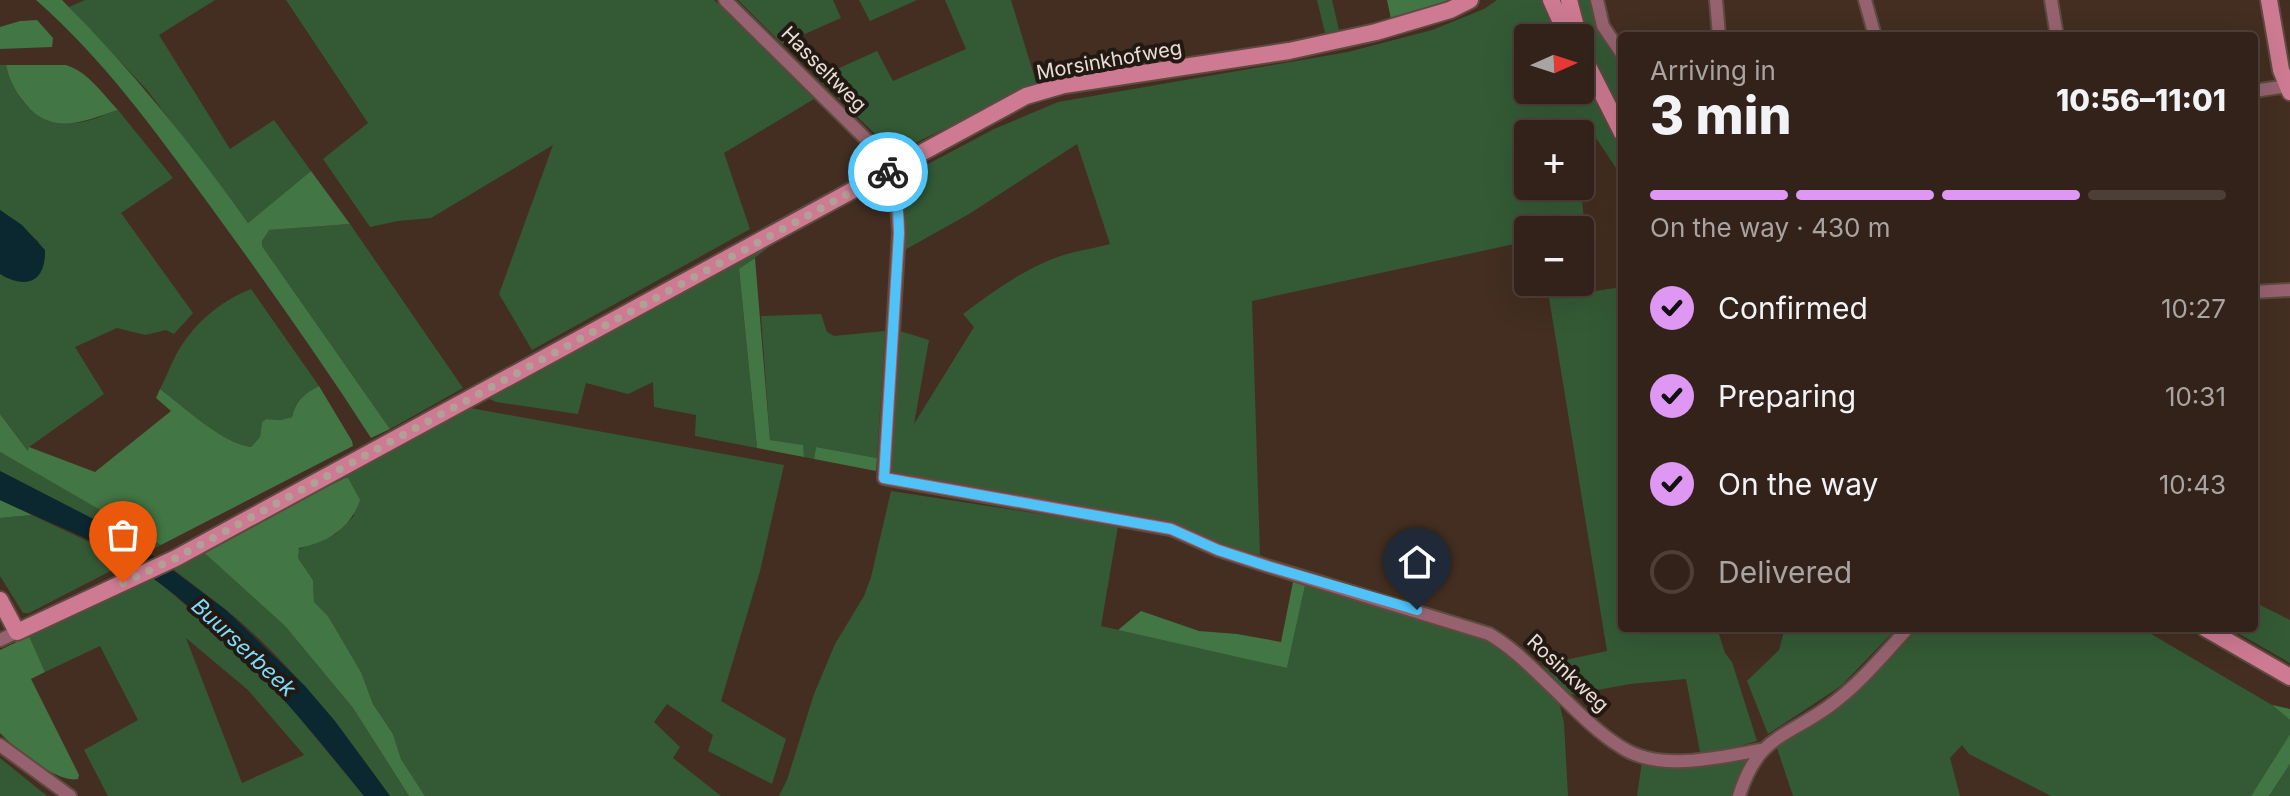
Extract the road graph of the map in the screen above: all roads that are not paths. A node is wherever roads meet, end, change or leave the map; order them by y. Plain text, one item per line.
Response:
1 (725, 0) edge
2 (1470, 0) edge
3 (1551, 0) edge
4 (1569, 0) edge
5 (1597, 0) edge
6 (1716, 0) edge
7 (1865, 0) edge
8 (2051, 0) edge
9 (2269, 0) edge
10 (1562, 24) edge
11 (1575, 24) edge
12 (1719, 32) edge
13 (1874, 32) edge
14 (2056, 32) edge
15 (1618, 48) edge
16 (1594, 74) edge
17 (2288, 89) edge
18 (2258, 91) edge
19 (1618, 125) edge
20 (889, 171) junction
21 (2290, 290) edge
22 (2258, 292) edge
23 (0, 600) edge
24 (17, 632) junction
25 (1904, 632) edge
26 (2212, 632) edge
27 (0, 640) edge
28 (2290, 677) edge
29 (0, 745) edge
30 (1761, 750) junction
31 (70, 796) edge
32 (1739, 796) edge

1 - 20 street, Hasseltweg
2 - 20 street, Morsinkhofweg
3 - 10 street
4 - 11 street
5 - 15 street
6 - 12 street
7 - 13 street
8 - 14 street
9 - 17 street
16 - 19 street
17 - 18 street
20 - 24 street, Morsinkhofweg
20 - 30 street, Rosinkweg
21 - 22 street
23 - 24 street
24 - 27 street
25 - 30 street
26 - 28 street
29 - 31 street
30 - 32 street

